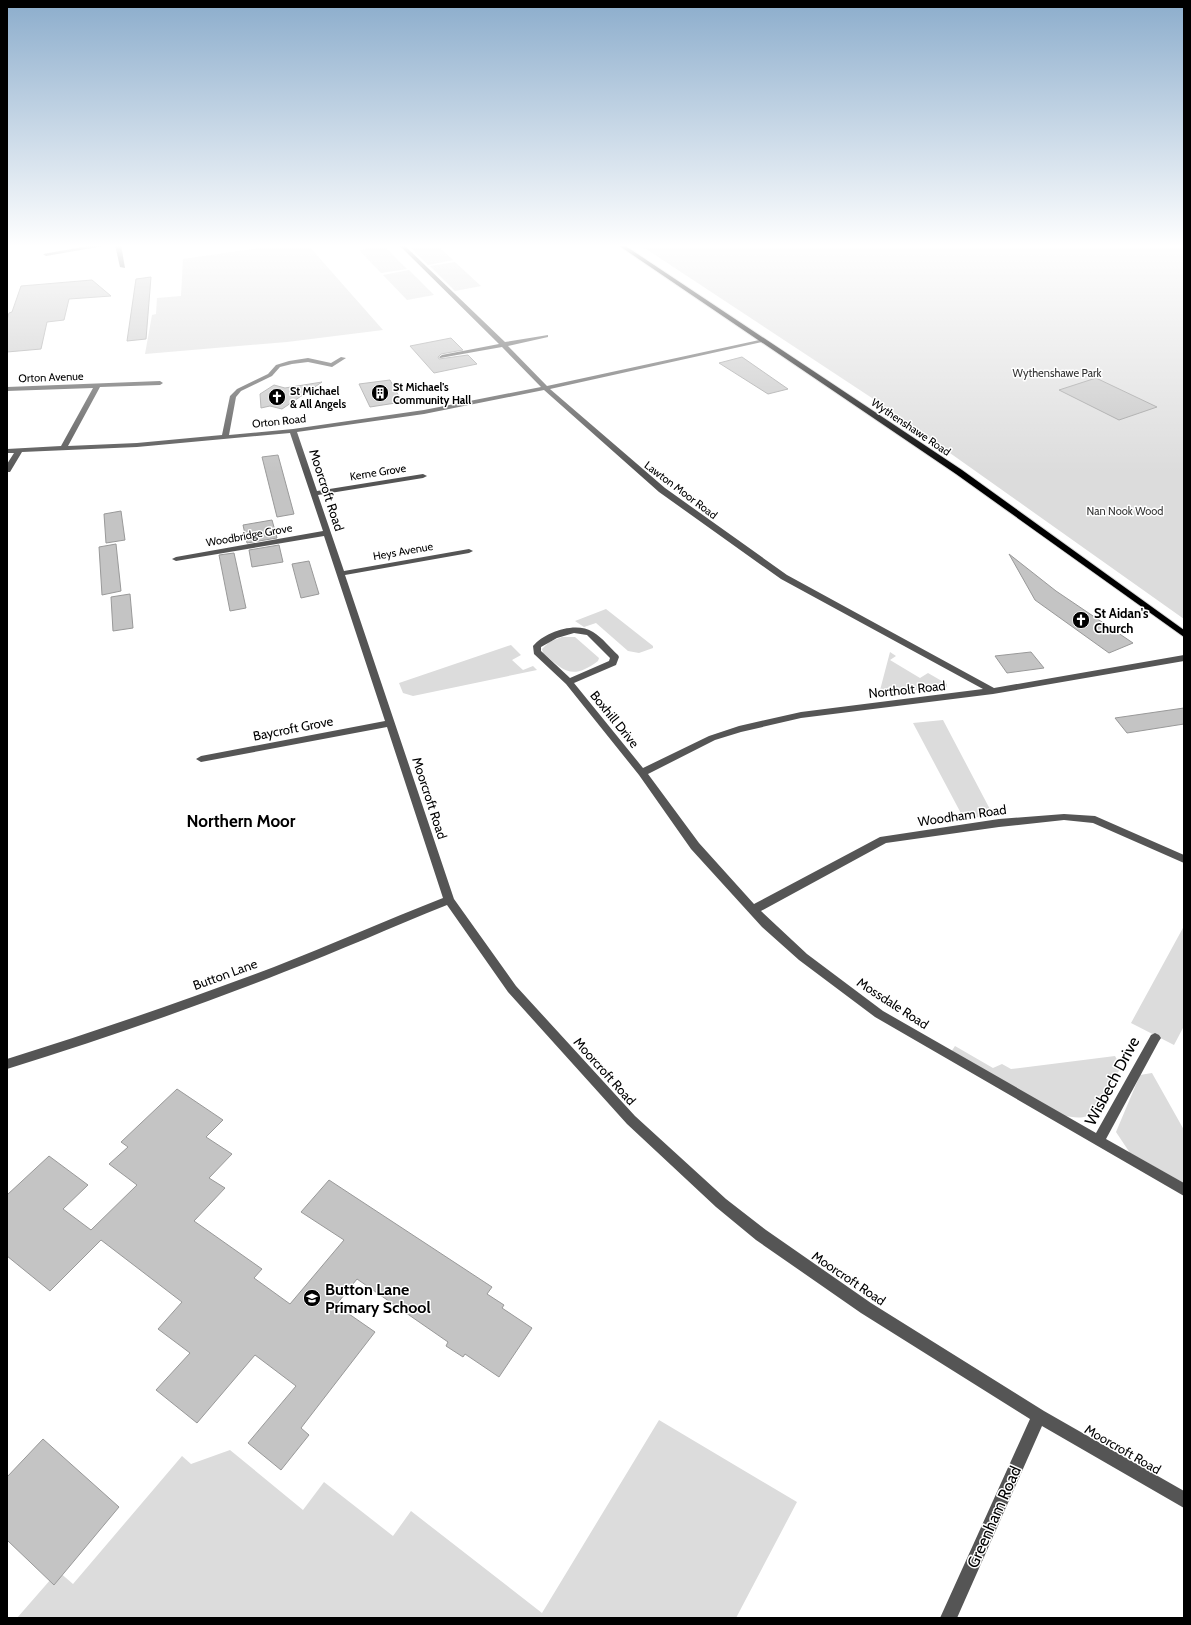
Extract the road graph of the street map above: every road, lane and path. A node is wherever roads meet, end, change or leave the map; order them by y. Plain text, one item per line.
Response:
1 (479, 321) edge
2 (733, 321) edge
3 (546, 336) dead end
4 (762, 340) junction
5 (503, 344) junction
6 (442, 357) dead end
7 (343, 358) dead end
8 (160, 383) dead end
9 (96, 386) junction
10 (545, 388) junction
11 (7, 389) edge
12 (293, 431) junction
13 (225, 438) junction
14 (64, 448) junction
15 (7, 451) edge
16 (19, 451) junction
17 (7, 470) edge
18 (423, 476) dead end
19 (313, 494) junction
20 (326, 533) junction
21 (469, 551) dead end
22 (176, 558) dead end
23 (340, 574) junction
24 (1184, 634) edge
25 (1184, 658) edge
26 (569, 682) junction
27 (993, 691) junction
28 (390, 723) junction
29 (201, 759) dead end
30 (642, 773) junction
31 (1184, 859) edge
32 (449, 900) junction
33 (753, 910) junction
34 (1155, 1038) dead end
35 (7, 1064) edge
36 (1099, 1140) junction
37 (1184, 1190) edge
38 (1039, 1416) junction
39 (1184, 1500) edge
40 (948, 1618) edge

1 - 5 street, Lawton Moor Road
2 - 4 main road, Wythenshawe Road
3 - 5 street
4 - 10 street, Orton Road
4 - 24 main road, Wythenshawe Road
5 - 6 street
5 - 10 street, Lawton Moor Road
7 - 13 street
8 - 9 street, Orton Avenue
9 - 11 street, Orton Avenue
9 - 14 street, Orton Avenue
10 - 12 street, Orton Road
10 - 27 street, Lawton Moor Road
12 - 13 street, Orton Road
12 - 19 street, Moorcroft Road
13 - 14 street, Orton Road
14 - 16 street, Orton Road
15 - 16 street, Orton Road
16 - 17 street
18 - 19 street, Kerne Grove
19 - 20 street, Moorcroft Road
20 - 22 street, Woodbridge Grove
20 - 23 street, Moorcroft Road
21 - 23 street, Heys Avenue
23 - 28 street, Moorcroft Road
25 - 27 street, Northolt Road
26 - 26 street, Boxhill Drive
26 - 30 street, Boxhill Drive
27 - 30 street, Northolt Road
28 - 29 street, Baycroft Grove
28 - 32 street, Moorcroft Road
30 - 33 street, Mossdale Road
31 - 33 street, Woodham Road
32 - 35 street, Button Lane
32 - 38 street, Moorcroft Road
33 - 36 street, Mossdale Road
34 - 36 street, Wisbech Drive
36 - 37 street, Mossdale Road
38 - 39 street, Moorcroft Road
38 - 40 street, Greenham Road

